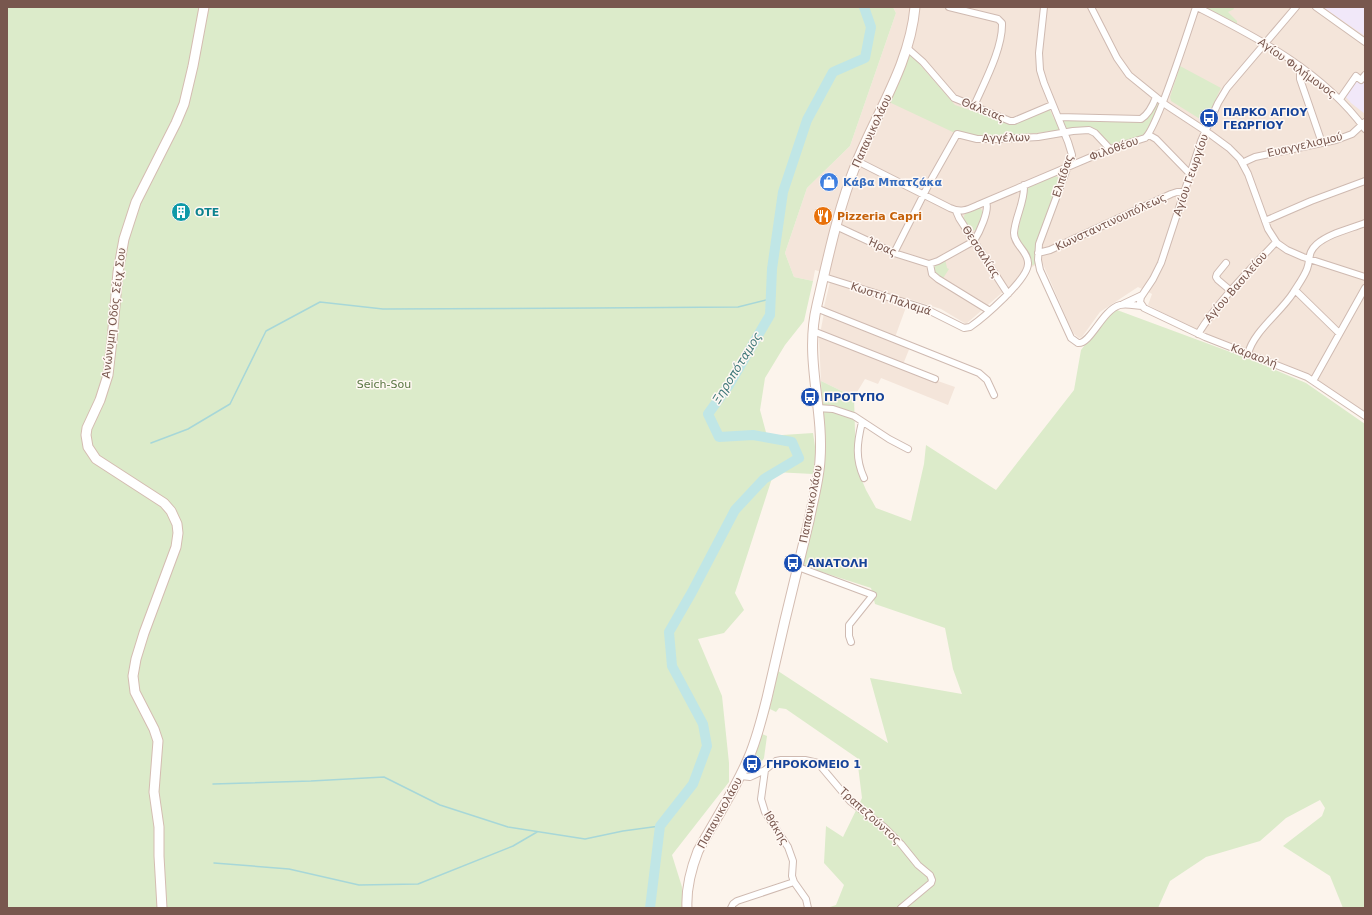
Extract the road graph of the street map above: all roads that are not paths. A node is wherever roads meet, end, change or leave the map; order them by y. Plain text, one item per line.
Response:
1 (204, 7) edge
2 (915, 7) edge
3 (949, 7) edge
4 (1044, 7) edge
5 (1091, 7) edge
6 (1197, 7) edge
7 (1296, 7) edge
8 (1316, 7) edge
9 (1365, 42) edge
10 (1266, 43) junction
11 (907, 48) junction
12 (1300, 67) junction
13 (1365, 75) edge
14 (1156, 97) junction
15 (1340, 99) junction
16 (1163, 102) junction
17 (1052, 105) junction
18 (974, 106) junction
19 (1058, 117) junction
20 (1364, 126) edge
21 (1206, 130) junction
22 (1064, 133) junction
23 (1149, 135) junction
24 (1322, 144) junction
25 (1110, 149) junction
26 (857, 161) junction
27 (1242, 163) junction
28 (1067, 167) junction
29 (1190, 174) junction
30 (1365, 181) edge
31 (1024, 186) junction
32 (1184, 192) junction
33 (923, 194) junction
34 (986, 202) junction
35 (956, 210) junction
36 (1265, 221) junction
37 (1365, 224) edge
38 (836, 226) junction
39 (974, 241) junction
40 (1276, 242) junction
41 (894, 253) junction
42 (1038, 253) junction
43 (1308, 259) junction
44 (930, 264) junction
45 (1226, 264) dead end
46 (1364, 275) edge
47 (824, 277) junction
48 (1365, 288) edge
49 (1295, 290) junction
50 (1231, 291) junction
51 (1008, 294) junction
52 (1142, 295) junction
53 (1123, 304) junction
54 (1141, 305) junction
55 (816, 308) junction
56 (990, 311) junction
57 (812, 331) junction
58 (1339, 333) junction
59 (1198, 334) junction
60 (1248, 354) junction
61 (935, 379) dead end
62 (1313, 380) junction
63 (994, 395) dead end
64 (817, 408) junction
65 (1365, 416) edge
66 (862, 422) junction
67 (908, 449) dead end
68 (864, 478) dead end
69 (798, 567) junction
70 (851, 642) dead end
71 (765, 770) junction
72 (741, 776) junction
73 (794, 882) junction
74 (162, 908) edge
75 (687, 908) edge
76 (731, 908) edge
77 (808, 908) edge
78 (901, 908) edge

1 - 74 street, Ανώνυμη Οδός Σέιχ Σου
2 - 11 street, Παπανικολάου
3 - 18 street
4 - 17 street, Ελπίδας
5 - 14 street
6 - 10 street, Αγίου Φιλήμονος
6 - 16 street, Φιλοθέου
7 - 10 street, Αγίου Γεωργίου
8 - 9 street
10 - 12 street, Αγίου Φιλήμονος
10 - 21 street, Αγίου Γεωργίου
11 - 18 street, Θάλειας
11 - 26 street, Παπανικολάου
12 - 15 street, Αγίου Φιλήμονος
12 - 24 street
13 - 15 street
14 - 16 street
14 - 19 street
15 - 20 street, Αγίου Φιλήμονος
16 - 21 street
16 - 23 street, Φιλοθέου
17 - 18 street, Θάλειας
17 - 19 street, Ελπίδας
19 - 22 street, Ελπίδας
20 - 24 street, Ευαγγελισμού
21 - 27 street
21 - 29 street, Αγίου Γεωργίου
22 - 25 street, Αγγέλων
22 - 28 street, Ελπίδας
22 - 33 street, Αγγέλων
23 - 25 street, Φιλοθέου
23 - 29 street
24 - 27 street, Ευαγγελισμού
25 - 28 street, Φιλοθέου
26 - 33 street
26 - 38 street, Παπανικολάου
27 - 36 street
28 - 31 street, Φιλοθέου
28 - 42 street, Ελπίδας
29 - 32 street, Αγίου Γεωργίου
30 - 36 street
31 - 34 street, Φιλοθέου
31 - 51 street, Κωστή Παλαμά
32 - 42 street, Κωνσταντινουπόλεως
32 - 52 street, Αγίου Γεωργίου
33 - 35 street
33 - 41 street, Αγγέλων
34 - 35 street, Φιλοθέου
34 - 39 street
35 - 39 street, Θεσσαλίας
36 - 40 street
37 - 43 street
38 - 41 street, Ήρας
38 - 47 street, Παπανικολάου
39 - 44 street
39 - 51 street, Θεσσαλίας
40 - 43 street
40 - 50 street, Αγίου Βασιλείου
41 - 44 street, Ήρας
42 - 53 street, Ελπίδας
43 - 46 street
43 - 49 street
44 - 56 street
45 - 50 street
47 - 55 street, Παπανικολάου
47 - 56 street, Κωστή Παλαμά
48 - 58 street
49 - 58 street
49 - 60 street
50 - 59 street, Αγίου Βασιλείου
51 - 56 street, Κωστή Παλαμά
52 - 53 street
52 - 54 street, Αγίου Γεωργίου
53 - 54 street
54 - 59 street, Καραολή
55 - 57 street, Παπανικολάου
55 - 63 street
57 - 61 street
57 - 64 street, Παπανικολάου
58 - 62 street
59 - 60 street, Καραολή
60 - 62 street, Καραολή
62 - 65 street, Καραολή
64 - 66 street
64 - 69 street, Παπανικολάου
66 - 67 street
66 - 68 street
69 - 70 street
69 - 72 street, Παπανικολάου
71 - 72 street
71 - 73 street, Ιθάκης
71 - 78 street, Τραπεζούντος
72 - 75 street, Παπανικολάου
73 - 76 street
73 - 77 street

